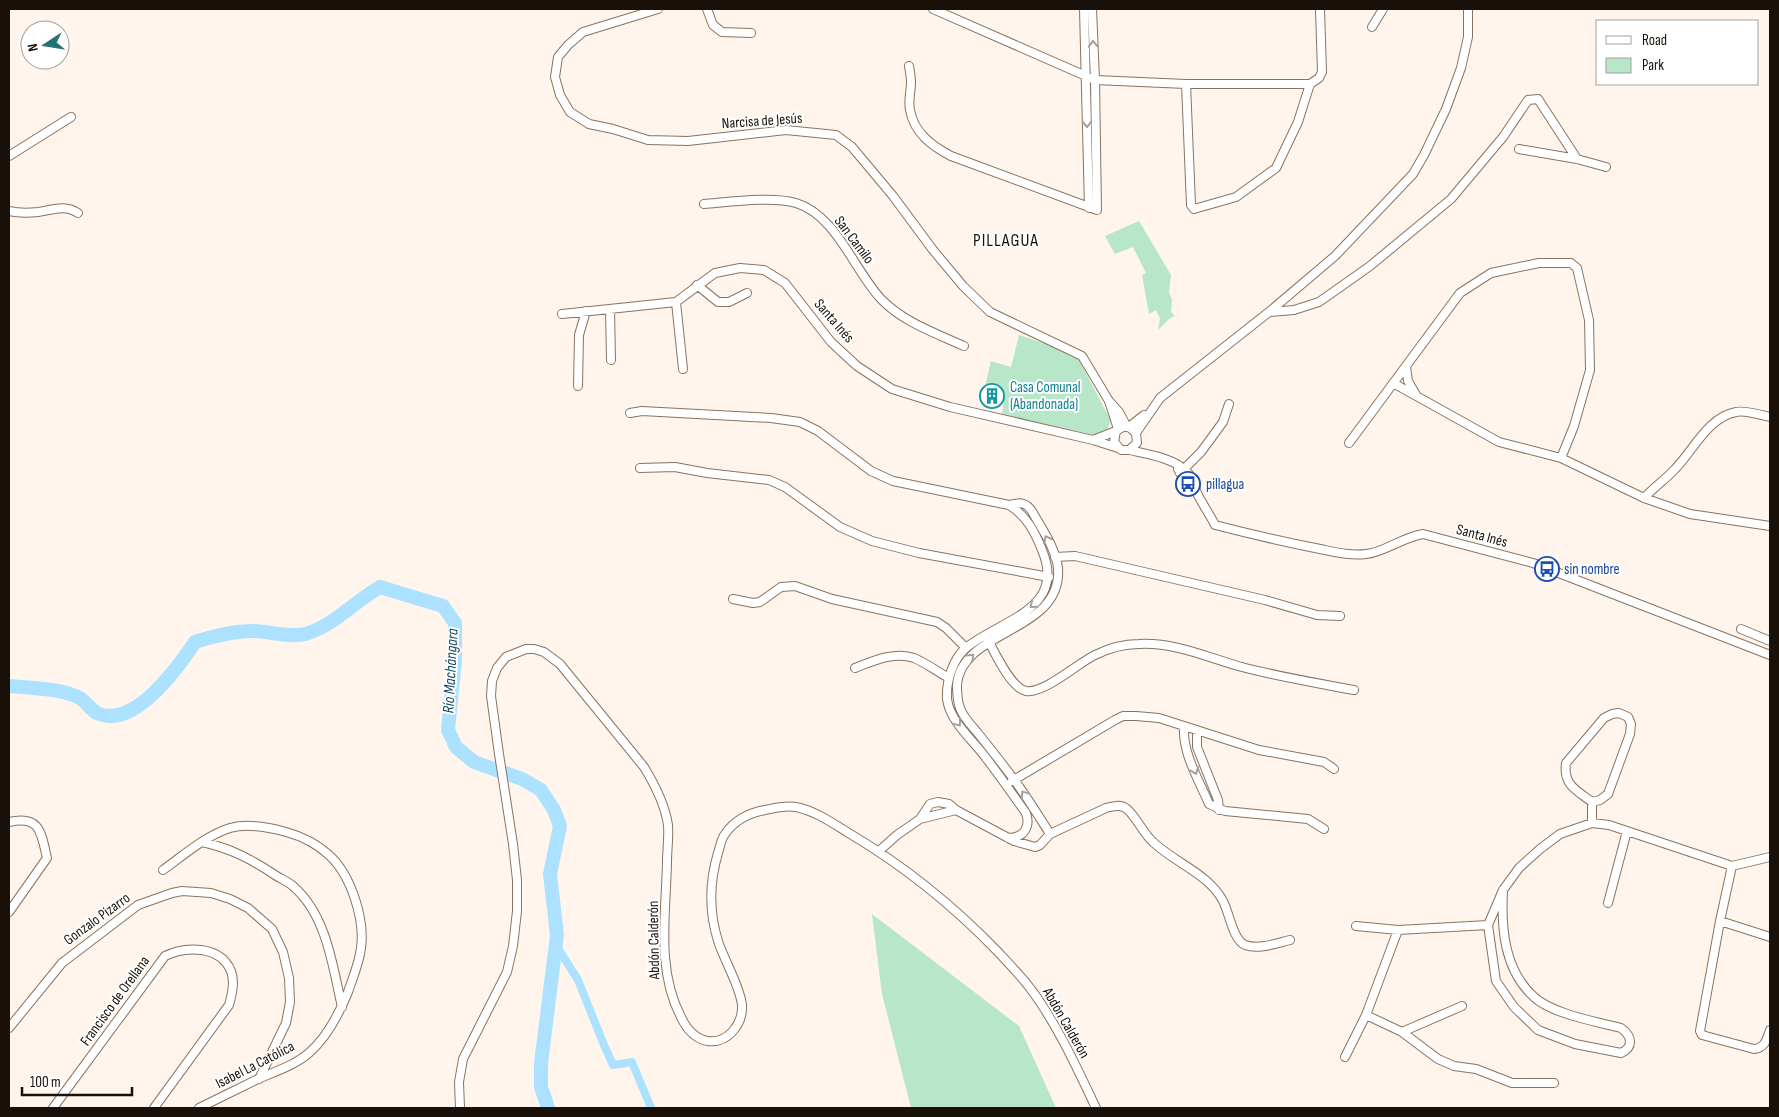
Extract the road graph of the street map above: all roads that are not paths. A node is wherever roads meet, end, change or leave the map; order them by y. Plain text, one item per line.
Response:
1 (658, 9) edge
2 (707, 9) edge
3 (933, 9) edge
4 (1084, 9) edge
5 (1092, 9) edge
6 (1320, 9) edge
7 (1383, 9) edge
8 (1468, 9) edge
9 (1372, 27) dead end
10 (751, 33) dead end
11 (910, 66) dead end
12 (1086, 76) junction
13 (1095, 80) junction
14 (1186, 84) junction
15 (1310, 84) junction
16 (71, 117) dead end
17 (1520, 149) dead end
18 (9, 156) edge
19 (1577, 159) junction
20 (1606, 167) dead end
21 (704, 204) dead end
22 (1093, 209) junction
23 (9, 211) edge
24 (78, 213) dead end
25 (697, 285) junction
26 (747, 293) dead end
27 (676, 302) junction
28 (610, 309) junction
29 (586, 311) junction
30 (1269, 312) junction
31 (562, 314) dead end
32 (964, 346) dead end
33 (611, 360) dead end
34 (1406, 367) junction
35 (683, 369) dead end
36 (1393, 384) junction
37 (578, 386) dead end
38 (1417, 397) junction
39 (1109, 401) junction
40 (1229, 404) dead end
41 (1150, 410) junction
42 (630, 413) dead end
43 (1770, 417) edge
44 (1128, 427) junction
45 (1117, 430) junction
46 (1137, 436) junction
47 (1093, 440) junction
48 (1349, 444) dead end
49 (1118, 448) junction
50 (1129, 450) junction
51 (1151, 454) junction
52 (1561, 458) junction
53 (640, 468) dead end
54 (1183, 471) junction
55 (1644, 498) junction
56 (1009, 505) junction
57 (1770, 526) edge
58 (1056, 557) junction
59 (1048, 577) junction
60 (733, 599) dead end
61 (1340, 616) dead end
62 (1741, 629) dead end
63 (988, 640) junction
64 (1770, 641) edge
65 (966, 648) junction
66 (1770, 655) edge
67 (855, 668) dead end
68 (949, 678) junction
69 (1354, 690) dead end
70 (1184, 726) junction
71 (1197, 731) junction
72 (1334, 769) dead end
73 (1014, 780) junction
74 (1006, 785) junction
75 (1592, 802) junction
76 (956, 810) junction
77 (1219, 810) junction
78 (920, 819) junction
79 (9, 822) edge
80 (1592, 824) junction
81 (1324, 829) dead end
82 (1627, 831) junction
83 (1050, 834) junction
84 (1008, 838) junction
85 (201, 842) junction
86 (879, 851) junction
87 (1770, 857) edge
88 (1732, 866) junction
89 (163, 870) dead end
90 (1504, 890) junction
91 (1608, 902) dead end
92 (9, 912) edge
93 (1720, 921) junction
94 (1356, 926) dead end
95 (1488, 926) junction
96 (1398, 930) junction
97 (1770, 937) edge
98 (1290, 940) dead end
99 (1462, 1006) dead end
100 (342, 1007) junction
101 (1366, 1015) junction
102 (9, 1028) edge
103 (1770, 1030) edge
104 (1402, 1032) junction
105 (1345, 1057) dead end
106 (259, 1079) junction
107 (1554, 1083) dead end
108 (53, 1108) edge
109 (154, 1108) edge
110 (199, 1108) edge
111 (460, 1108) edge
112 (1096, 1108) edge

1 - 39 street, Narcisa de Jesús
2 - 10 street
3 - 12 street
4 - 12 street
13 -> 5 street
6 - 15 street
7 - 9 street
8 - 30 street
11 - 22 street
12 - 13 street
12 -> 22 street
13 - 14 street
13 - 22 street
14 - 15 street
14 - 15 street
16 - 18 street
17 - 19 street
19 - 20 street
19 - 30 street
21 - 32 street, San Camilo
23 - 24 street
25 - 26 street
25 - 27 street, Santa Inés
25 - 47 street, Santa Inés
27 - 28 street
27 - 35 street
28 - 29 street
28 - 33 street
29 - 31 street
29 - 37 street
30 - 41 street
34 - 36 street
34 - 38 street
34 - 52 street
36 - 38 street
36 - 48 street
38 - 52 street
39 - 44 street
39 - 45 street, Narcisa de Jesús
40 - 54 street
41 - 44 street
41 - 46 street
42 - 56 street
43 - 55 street
44 - 45 street
44 - 46 street
45 - 47 street
45 - 49 street
46 - 50 street
46 - 51 street, Santa Inés
47 - 49 street, Santa Inés
49 - 50 street
50 - 51 street, Santa Inés
51 - 54 street, Santa Inés
52 - 55 street
53 - 59 street
54 - 66 street, Santa Inés
55 - 57 street
58 -> 56 street
56 - 59 street
58 - 61 street
58 - 63 street
59 -> 63 street
60 - 65 street
62 - 64 street
63 - 65 street
63 - 69 street
73 -> 63 street
65 - 68 street
67 - 68 street
68 -> 74 street
70 - 71 street
70 - 73 street
70 -> 77 street
71 - 72 street
71 - 77 street
73 - 74 street
83 -> 73 street
74 - 84 street
75 - 75 street
75 - 80 street
76 - 78 street
76 - 78 street
76 - 84 street
77 - 81 street
78 - 86 street
79 - 92 street
80 - 82 street
80 - 90 street
82 - 88 street
82 - 91 street
83 - 84 street
83 - 98 street
85 - 89 street, Isabel La Católica
85 - 100 street
85 - 100 street, Isabel La Católica
86 - 111 street, Abdón Calderón
86 - 112 street, Abdón Calderón
87 - 88 street
88 - 93 street
90 - 95 street
90 - 95 street
93 - 97 street
93 - 103 street
94 - 96 street
95 - 96 street
96 - 101 street
99 - 104 street
100 - 106 street, Isabel La Católica
101 - 104 street
101 - 105 street
102 - 106 street, Gonzalo Pizarro
104 - 107 street
106 - 110 street, Isabel La Católica
108 - 109 street, Francisco de Orellana

